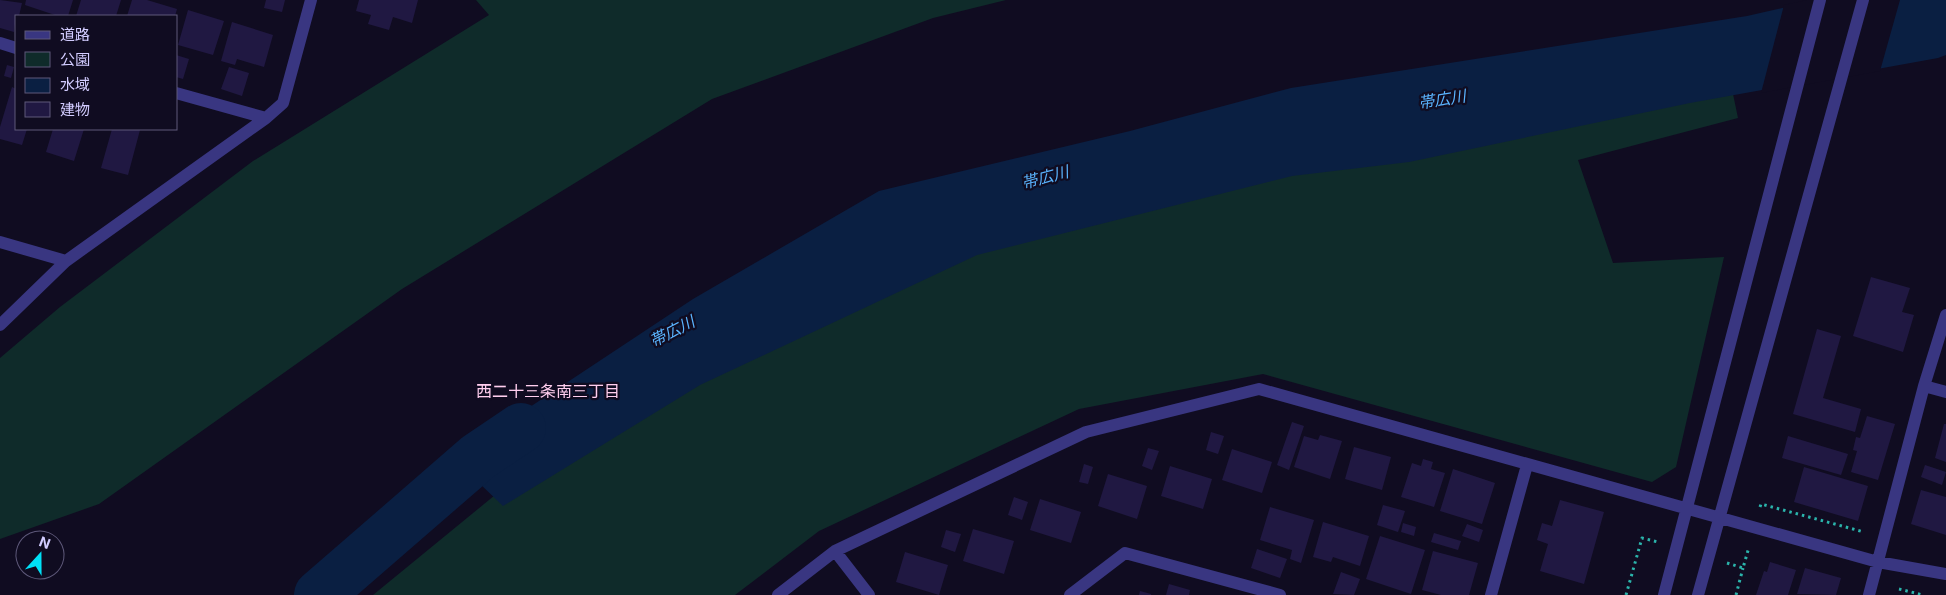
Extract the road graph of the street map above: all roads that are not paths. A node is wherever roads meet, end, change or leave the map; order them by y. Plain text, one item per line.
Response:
1 (311, 0) edge
2 (1820, 0) edge
3 (1863, 0) edge
4 (0, 43) edge
5 (15, 48) edge
6 (178, 94) edge
7 (266, 118) junction
8 (0, 242) edge
9 (66, 261) junction
10 (1946, 315) edge
11 (0, 325) edge
12 (1924, 386) junction
13 (1946, 392) edge
14 (1527, 465) junction
15 (1688, 508) junction
16 (1719, 516) junction
17 (835, 551) junction
18 (1878, 562) junction
19 (1946, 574) edge
20 (778, 595) edge
21 (869, 595) edge
22 (1070, 595) edge
23 (1280, 595) edge
24 (1491, 595) edge
25 (1664, 595) edge
26 (1698, 595) edge
27 (1869, 595) edge

1 - 7 street
2 - 15 street
3 - 16 street
4 - 5 street
6 - 7 street
7 - 9 street
8 - 9 street
9 - 11 street
10 - 12 street
12 - 13 street
12 - 18 street
14 - 15 street
14 - 17 street
14 - 24 street
15 - 16 street
15 - 25 street
16 - 18 street
16 - 26 street
17 - 20 street
17 - 21 street
18 - 19 street
18 - 27 street
22 - 23 street

